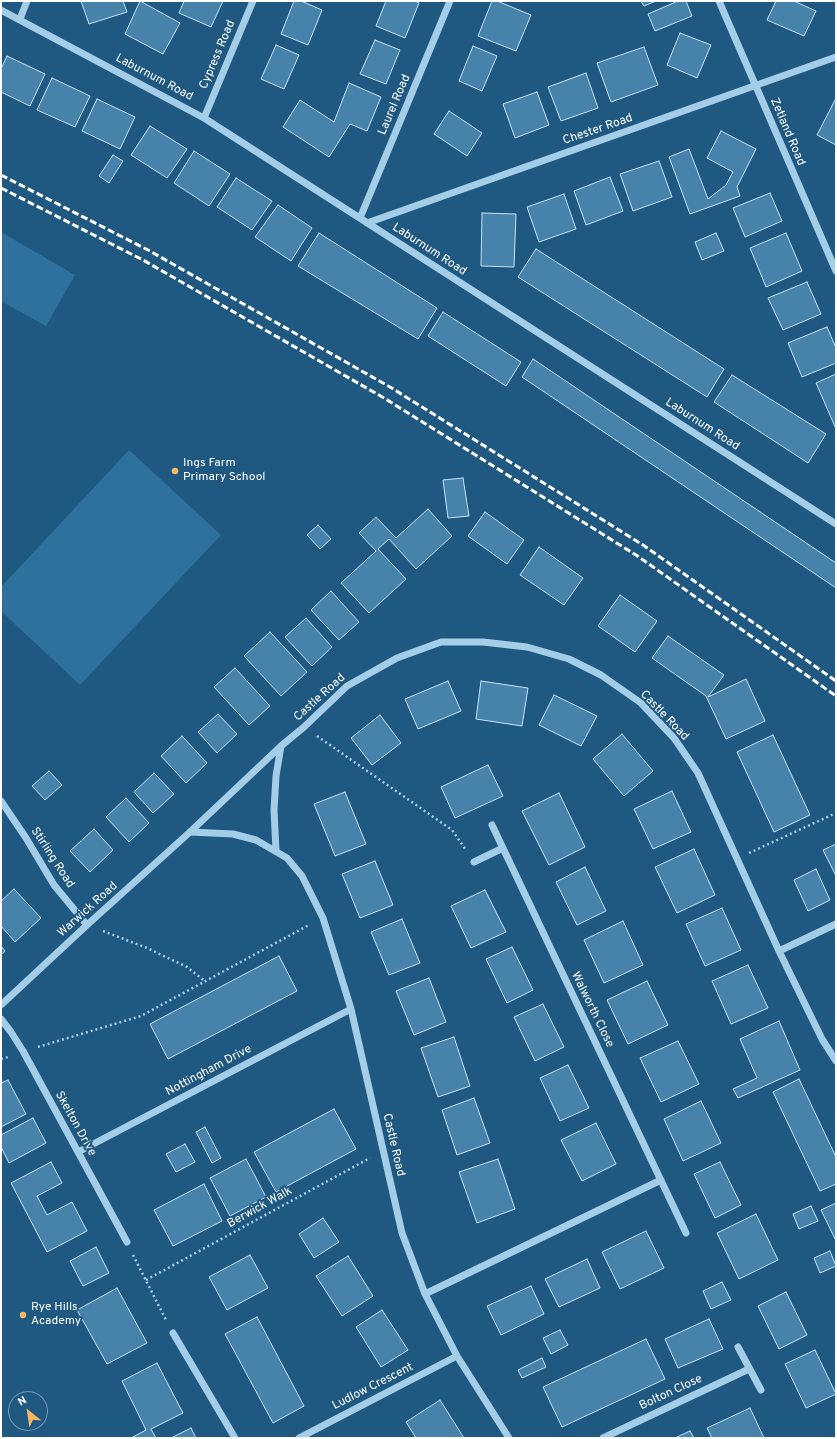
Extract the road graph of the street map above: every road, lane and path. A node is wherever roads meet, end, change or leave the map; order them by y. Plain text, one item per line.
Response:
1 (27, 1) edge
2 (253, 1) edge
3 (450, 1) edge
4 (719, 1) edge
5 (1, 10) edge
6 (20, 19) junction
7 (836, 57) edge
8 (756, 86) junction
9 (204, 118) junction
10 (360, 218) junction
11 (367, 223) junction
12 (836, 271) edge
13 (836, 524) edge
14 (304, 727) junction
15 (281, 746) junction
16 (1, 801) edge
17 (836, 813) edge
18 (492, 825) dead end
19 (190, 832) junction
20 (502, 848) junction
21 (276, 852) junction
22 (737, 859) junction
23 (474, 862) joint
24 (323, 918) junction
25 (87, 924) junction
26 (836, 924) edge
27 (779, 951) junction
28 (206, 982) junction
29 (1, 1005) edge
30 (351, 1009) junction
31 (1, 1019) edge
32 (23, 1052) junction
33 (1, 1059) edge
34 (836, 1060) edge
35 (383, 1151) junction
36 (78, 1152) junction
37 (661, 1180) junction
38 (686, 1233) dead end
39 (127, 1242) joint
40 (146, 1280) junction
41 (425, 1294) junction
42 (172, 1332) joint
43 (738, 1347) dead end
44 (457, 1356) junction
45 (749, 1368) junction
46 (761, 1390) dead end
47 (235, 1438) edge
48 (299, 1438) edge
49 (509, 1438) edge
50 (603, 1438) edge

1 - 6 street
2 - 9 street, Cypress Road
3 - 10 street, Laurel Road
4 - 8 street, Zetland Road
5 - 6 street, Laburnum Road
6 - 9 street, Laburnum Road
7 - 8 street, Chester Road
8 - 11 street, Chester Road
8 - 12 street, Zetland Road
9 - 10 street, Laburnum Road
10 - 11 street, Laburnum Road
11 - 13 street, Laburnum Road
14 - 15 street, Castle Road
14 - 22 street, Castle Road
14 - 23 path
15 - 19 street, Castle Road
15 - 21 street
16 - 25 street, Stirling Road
17 - 22 path
18 - 20 street, Walworth Close
19 - 21 street, Castle Road
19 - 25 street, Warwick Road
20 - 23 street
20 - 37 street, Walworth Close
21 - 24 street, Castle Road
22 - 27 street, Castle Road
24 - 28 path
24 - 30 street, Castle Road
25 - 28 path
25 - 29 street, Warwick Road
26 - 27 street
27 - 34 street, Castle Road
28 - 32 path
30 - 35 street, Castle Road
30 - 36 street, Nottingham Drive
31 - 32 street, Skelton Drive
32 - 33 path
32 - 36 street, Skelton Drive
35 - 40 path, Berwick Walk
35 - 41 street, Castle Road
36 - 39 street, Skelton Drive
37 - 38 street, Walworth Close
37 - 41 street
39 - 40 path
40 - 42 path
41 - 44 street, Castle Road
42 - 47 street
43 - 45 street
44 - 48 street, Ludlow Crescent
44 - 49 street, Castle Road
45 - 46 street
45 - 50 street, Bolton Close

